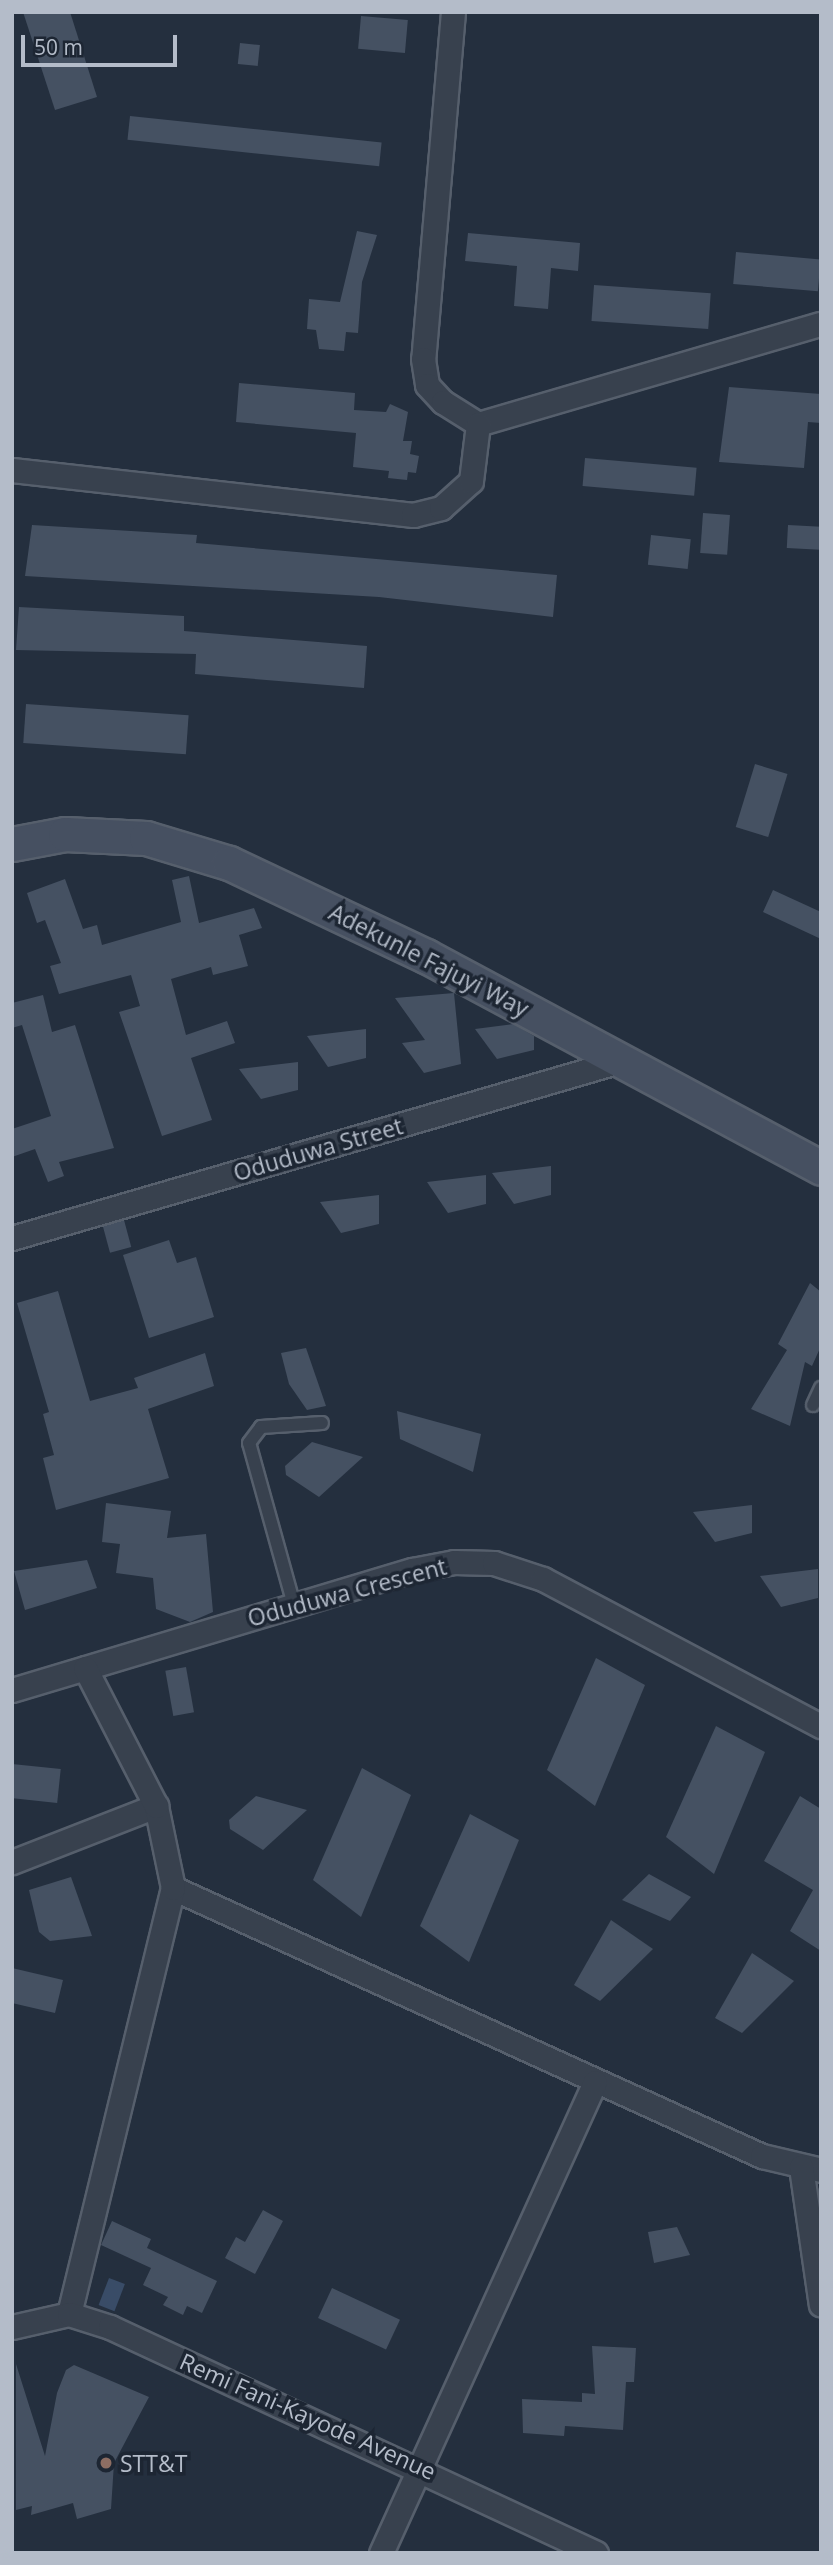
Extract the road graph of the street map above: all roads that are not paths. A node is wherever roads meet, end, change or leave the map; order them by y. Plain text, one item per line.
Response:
1 (453, 12) edge
2 (821, 324) edge
3 (478, 424) junction
4 (12, 470) edge
5 (12, 844) edge
6 (623, 1060) junction
7 (821, 1168) edge
8 (12, 1238) edge
9 (821, 1388) edge
10 (813, 1405) dead end
11 (322, 1423) dead end
12 (294, 1605) junction
13 (85, 1668) junction
14 (12, 1689) edge
15 (821, 1726) edge
16 (156, 1806) junction
17 (12, 1862) edge
18 (173, 1888) junction
19 (595, 2082) junction
20 (811, 2168) edge
21 (821, 2305) edge
22 (69, 2314) junction
23 (12, 2327) edge
24 (421, 2467) junction
25 (381, 2553) edge
26 (596, 2553) edge

1 - 3 street
2 - 3 street
3 - 4 street
5 - 6 street, Adekunle Fajuyi Way
6 - 7 street, Adekunle Fajuyi Way
6 - 8 street, Oduduwa Street
9 - 10 lane
11 - 12 lane
12 - 13 street, Oduduwa Crescent
12 - 15 street, Oduduwa Crescent
13 - 14 street, Oduduwa Crescent
13 - 16 street
16 - 17 street
16 - 18 street
18 - 19 street
18 - 22 street
19 - 20 street
19 - 24 street
20 - 21 street
22 - 23 street
22 - 24 street, Remi Fani-Kayode Avenue
24 - 25 street
24 - 26 street, Remi Fani-Kayode Avenue

